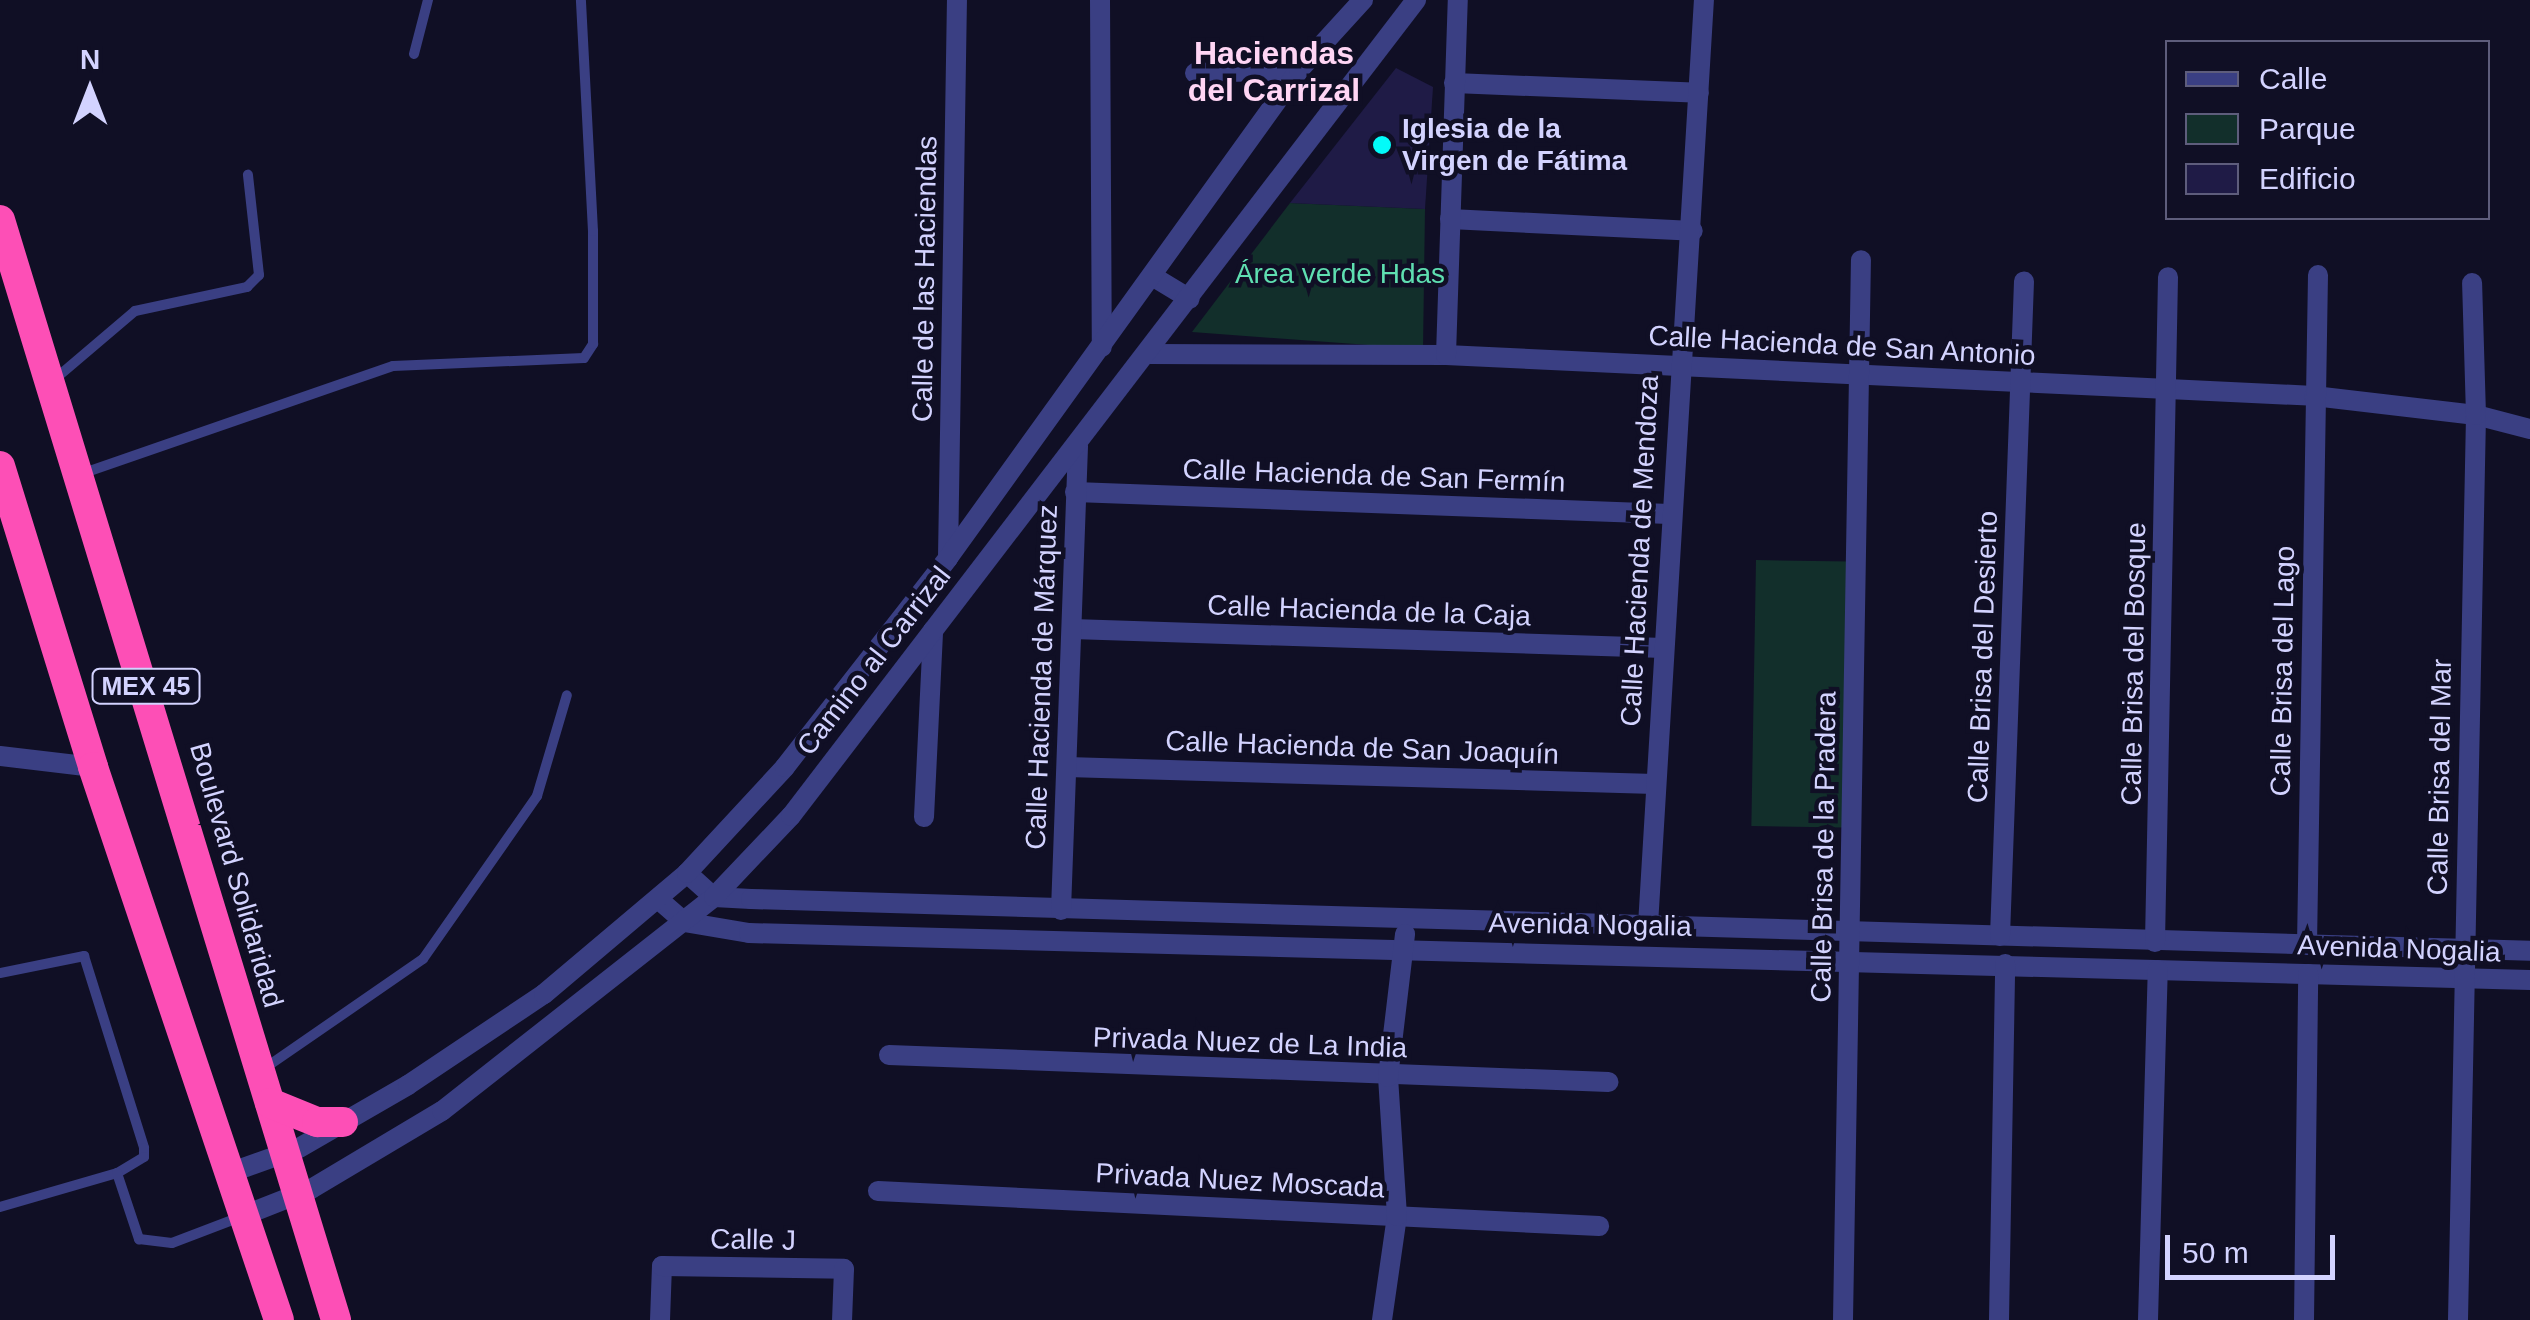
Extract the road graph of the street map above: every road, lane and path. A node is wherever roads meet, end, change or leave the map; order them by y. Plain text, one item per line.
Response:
1 (428, 0) edge
2 (581, 0) edge
3 (957, 0) edge
4 (1100, 0) edge
5 (1363, 0) edge
6 (1416, 0) edge
7 (1458, 0) edge
8 (1704, 0) edge
9 (414, 54) dead end
10 (1299, 70) junction
11 (1195, 73) dead end
12 (1454, 82) junction
13 (1699, 93) junction
14 (248, 175) dead end
15 (1450, 219) junction
16 (0, 220) edge
17 (1693, 231) junction
18 (1861, 260) dead end
19 (2318, 275) dead end
20 (1152, 276) junction
21 (2168, 277) dead end
22 (2024, 281) dead end
23 (2472, 282) dead end
24 (1190, 299) junction
25 (1102, 348) junction
26 (1148, 354) junction
27 (1446, 354) junction
28 (1678, 366) junction
29 (1862, 374) junction
30 (2021, 381) junction
31 (51, 383) junction
32 (2168, 388) junction
33 (2314, 396) junction
34 (2476, 415) junction
35 (2530, 429) edge
36 (1078, 446) junction
37 (0, 466) edge
38 (80, 474) junction
39 (1076, 492) junction
40 (1670, 514) junction
41 (948, 558) junction
42 (933, 629) junction
43 (1072, 629) junction
44 (1664, 648) junction
45 (568, 695) dead end
46 (0, 756) edge
47 (93, 767) junction
48 (1066, 767) junction
49 (1655, 784) junction
50 (924, 818) dead end
51 (688, 873) junction
52 (714, 897) junction
53 (658, 898) junction
54 (1061, 910) junction
55 (1406, 919) junction
56 (684, 922) junction
57 (1648, 925) junction
58 (1850, 933) junction
59 (2000, 936) junction
60 (2155, 942) junction
61 (2307, 946) junction
62 (1404, 948) junction
63 (2463, 950) junction
64 (2530, 952) edge
65 (1848, 958) junction
66 (2005, 964) junction
67 (2158, 970) junction
68 (0, 972) edge
69 (2308, 974) junction
70 (2462, 979) junction
71 (2530, 980) edge
72 (889, 1055) dead end
73 (260, 1072) junction
74 (1388, 1077) junction
75 (1608, 1082) dead end
76 (270, 1104) junction
77 (343, 1122) junction
78 (284, 1154) junction
79 (116, 1172) junction
80 (232, 1172) junction
81 (878, 1191) dead end
82 (298, 1196) junction
83 (0, 1207) edge
84 (246, 1215) junction
85 (1397, 1216) junction
86 (1600, 1226) dead end
87 (279, 1320) edge
88 (336, 1320) edge
89 (660, 1320) edge
90 (842, 1320) edge
91 (1382, 1320) edge
92 (1842, 1320) edge
93 (1999, 1320) edge
94 (2148, 1320) edge
95 (2304, 1320) edge
96 (2458, 1320) edge

1 - 9 lane
2 - 38 lane
3 - 41 street, Calle de las Haciendas
4 - 25 street
5 - 10 street, Camino al Carrizal
6 - 24 street, Camino al Carrizal
7 - 12 street
8 - 13 street, Calle Hacienda de Mendoza
10 - 11 street
10 - 20 street, Camino al Carrizal
12 - 13 street
12 - 15 street
13 - 17 street, Calle Hacienda de Mendoza
14 - 31 lane
15 - 17 street
15 - 27 street
16 - 31 highway, Boulevard Solidaridad / MEX 45
17 - 28 street, Calle Hacienda de Mendoza
18 - 29 street, Calle Brisa de la Pradera
19 - 33 street, Calle Brisa del Lago
20 - 24 street
20 - 25 street, Camino al Carrizal
21 - 32 street, Calle Brisa del Bosque
22 - 30 street, Calle Brisa del Desierto
23 - 34 street, Calle Brisa del Mar
24 - 26 street, Camino al Carrizal
25 - 41 street, Camino al Carrizal
26 - 27 street, Calle Hacienda de San Antonio
26 - 36 street, Camino al Carrizal
27 - 28 street, Calle Hacienda de San Antonio
28 - 29 street, Calle Hacienda de San Antonio
28 - 40 street, Calle Hacienda de Mendoza
29 - 30 street, Calle Hacienda de San Antonio
29 - 58 street, Calle Brisa de la Pradera
30 - 32 street, Calle Hacienda de San Antonio
30 - 59 street, Calle Brisa del Desierto
31 - 38 highway, Boulevard Solidaridad / MEX 45
32 - 33 street, Calle Hacienda de San Antonio
32 - 60 street, Calle Brisa del Bosque
33 - 34 street, Calle Hacienda de San Antonio
33 - 61 street, Calle Brisa del Lago
34 - 35 street, Calle Hacienda de San Antonio
34 - 63 street, Calle Brisa del Mar
36 - 39 street, Calle Hacienda de Márquez
36 - 42 street, Camino al Carrizal
37 - 47 highway, MEX 45
38 - 73 highway, Boulevard Solidaridad / MEX 45
39 - 40 street, Calle Hacienda de San Fermín
39 - 43 street, Calle Hacienda de Márquez
40 - 44 street, Calle Hacienda de Mendoza
41 - 51 street, Camino al Carrizal
42 - 50 street
42 - 52 street, Camino al Carrizal
43 - 44 street, Calle Hacienda de la Caja
43 - 48 street, Calle Hacienda de Márquez
44 - 49 street, Calle Hacienda de Mendoza
45 - 73 lane
46 - 47 street
47 - 80 highway, MEX 45
48 - 49 street, Calle Hacienda de San Joaquín
48 - 54 street, Calle Hacienda de Márquez
49 - 57 street, Calle Hacienda de Mendoza
51 - 52 street
51 - 53 street, Camino al Carrizal
52 - 54 street, Avenida Nogalia
52 - 56 street, Camino al Carrizal
53 - 56 street
53 - 77 street, Camino al Carrizal
54 - 55 street, Avenida Nogalia
55 - 57 street, Avenida Nogalia
55 - 62 street
56 - 62 street, Avenida Nogalia
56 - 82 street, Camino al Carrizal
57 - 58 street, Avenida Nogalia
58 - 59 street, Avenida Nogalia
58 - 65 street, Calle Brisa de la Pradera
59 - 60 street, Avenida Nogalia
60 - 61 street, Avenida Nogalia
61 - 63 street, Avenida Nogalia
62 - 65 street, Avenida Nogalia
62 - 74 street
63 - 64 street, Avenida Nogalia
63 - 70 street, Calle Brisa del Mar
65 - 66 street, Avenida Nogalia
65 - 92 street, Calle Brisa de la Pradera
66 - 67 street, Avenida Nogalia
66 - 93 street
67 - 69 street, Avenida Nogalia
67 - 94 street
68 - 79 lane
69 - 70 street, Avenida Nogalia
69 - 95 street
70 - 71 street, Avenida Nogalia
70 - 96 street, Calle Brisa del Mar
72 - 74 street, Privada Nuez de La India
73 - 76 highway, Boulevard Solidaridad / MEX 45
74 - 75 street, Privada Nuez de La India
74 - 85 street
76 - 77 highway
76 - 78 highway, Boulevard Solidaridad / MEX 45
77 - 78 street, Camino al Carrizal
78 - 80 street, Camino al Carrizal
78 - 82 highway, Boulevard Solidaridad / MEX 45
79 - 83 lane
79 - 84 lane
80 - 84 highway, MEX 45
81 - 85 street, Privada Nuez Moscada
82 - 84 street, Camino al Carrizal
82 - 88 highway, Boulevard Solidaridad / MEX 45
84 - 87 highway, MEX 45
85 - 86 street, Privada Nuez Moscada
85 - 91 street
89 - 90 street, Calle J

